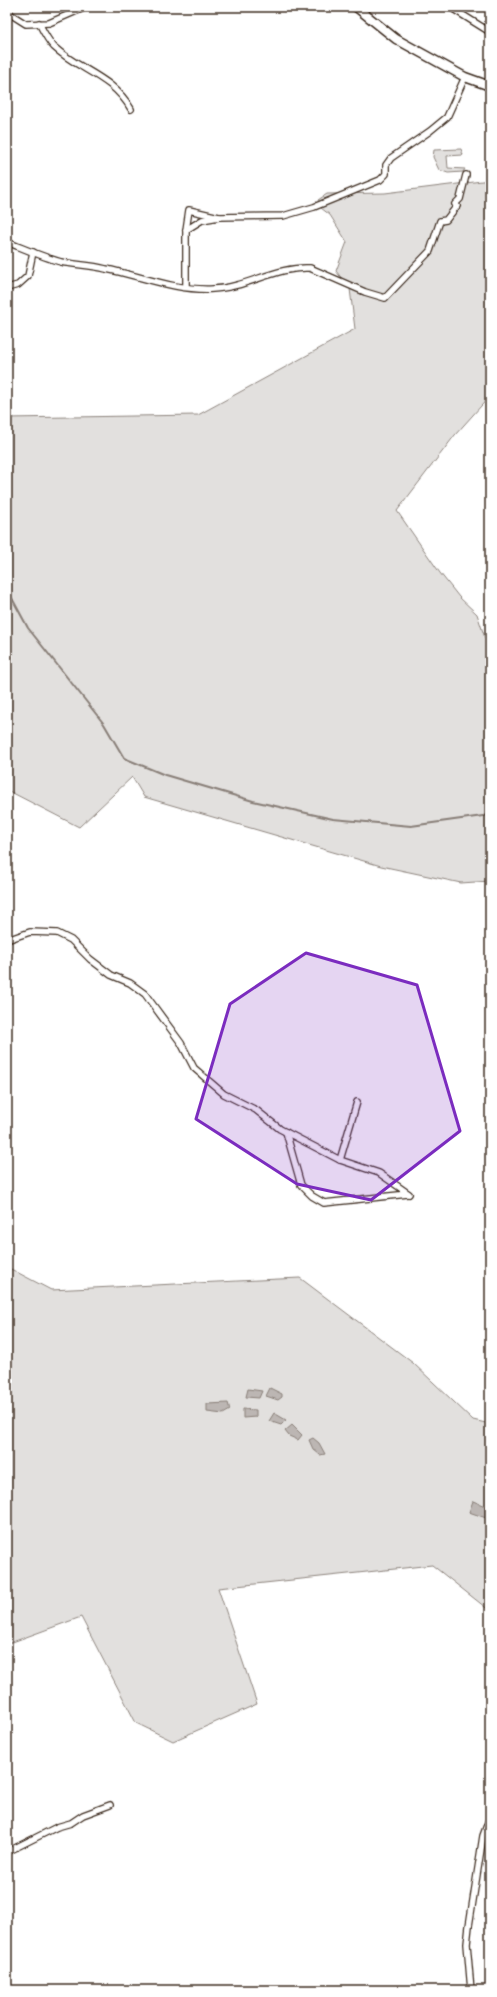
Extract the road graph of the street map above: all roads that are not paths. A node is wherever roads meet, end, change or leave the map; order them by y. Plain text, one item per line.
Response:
1 (86, 7) edge
2 (356, 7) edge
3 (450, 7) edge
4 (7, 12) edge
5 (39, 23) junction
6 (490, 32) edge
7 (465, 77) junction
8 (490, 86) edge
9 (131, 109) dead end
10 (466, 174) dead end
11 (219, 217) junction
12 (186, 230) junction
13 (7, 242) edge
14 (33, 252) junction
15 (186, 287) junction
16 (7, 288) edge
17 (7, 940) edge
18 (357, 1102) dead end
19 (286, 1132) junction
20 (340, 1160) junction
21 (110, 1805) dead end
22 (490, 1817) edge
23 (7, 1852) edge
24 (470, 1990) edge

1 - 5 street
2 - 7 street
3 - 6 street
4 - 5 street
5 - 9 street
7 - 8 street
7 - 11 street
10 - 15 street
11 - 12 street
11 - 12 street
12 - 15 street
13 - 14 street
14 - 15 street
14 - 16 street
17 - 19 street
18 - 20 street
19 - 20 street
19 - 20 street
21 - 23 street
22 - 24 street

